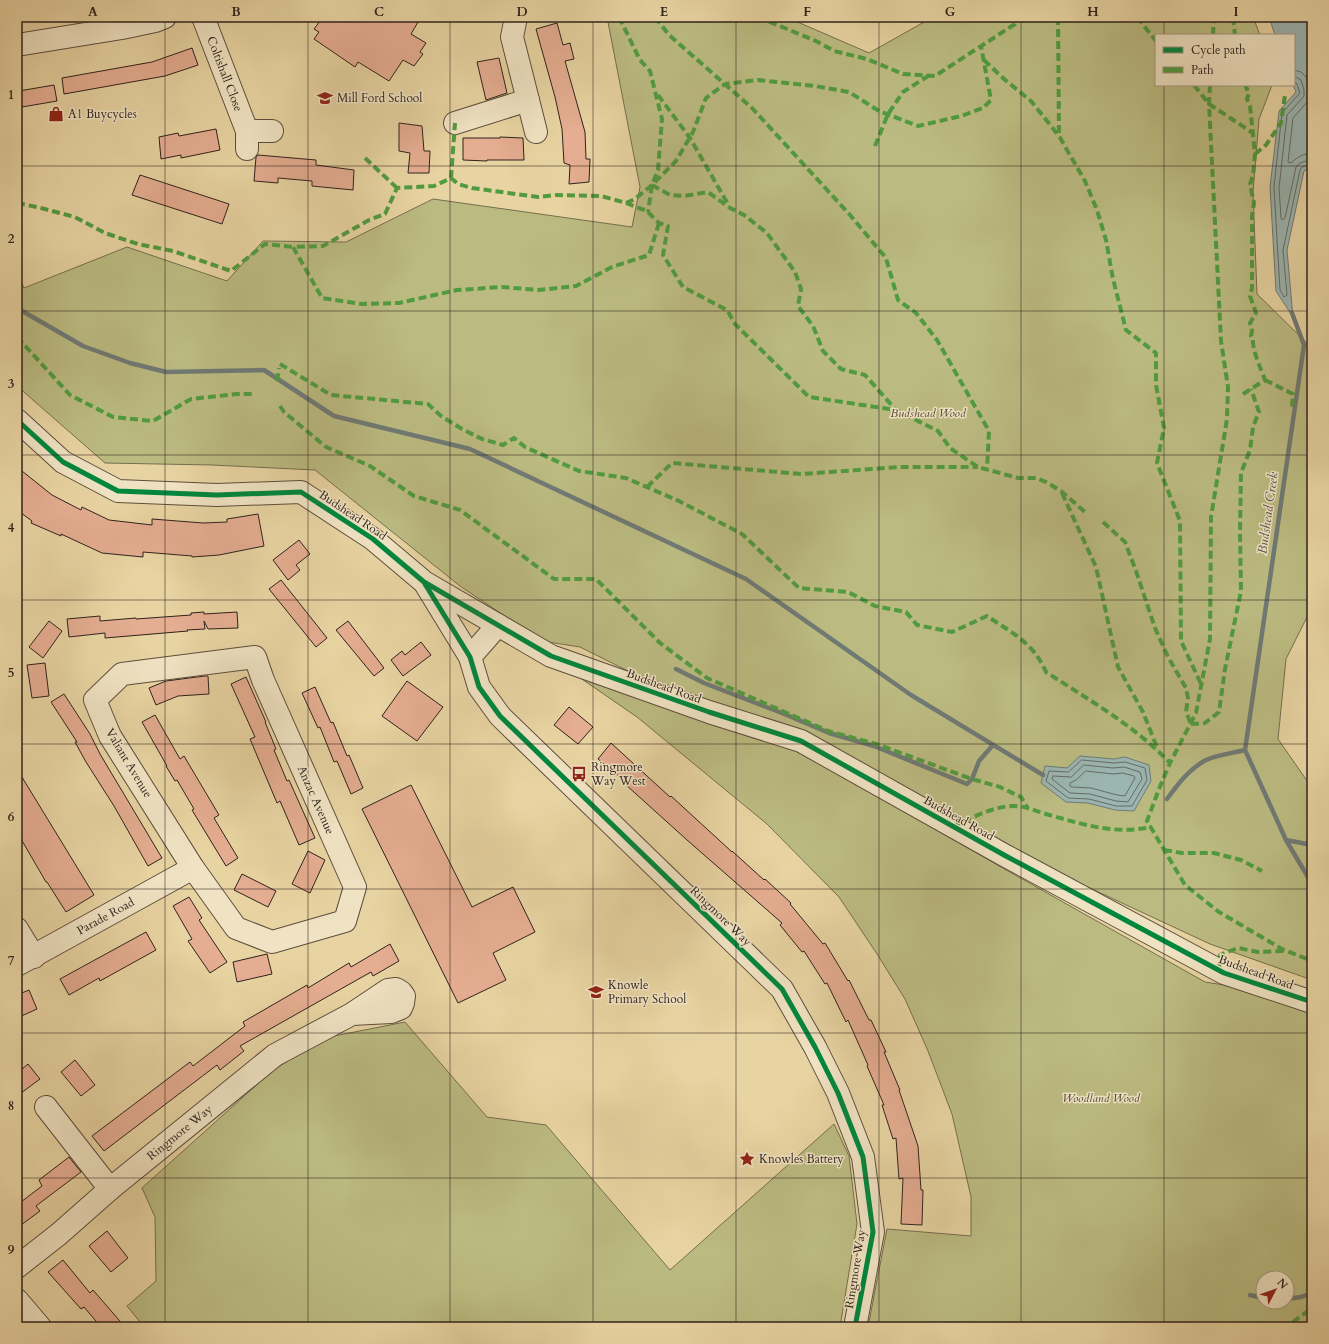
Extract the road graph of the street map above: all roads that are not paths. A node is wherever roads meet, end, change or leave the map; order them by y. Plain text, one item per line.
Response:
1 (165, 17) edge
2 (203, 17) edge
3 (516, 17) edge
4 (17, 45) edge
5 (528, 100) junction
6 (455, 123) dead end
7 (272, 131) dead end
8 (536, 132) dead end
9 (17, 420) edge
10 (424, 582) junction
11 (498, 625) junction
12 (470, 657) junction
13 (263, 680) joint
14 (194, 868) junction
15 (17, 929) edge
16 (26, 961) edge
17 (1312, 1002) edge
18 (352, 1014) dead end
19 (46, 1108) dead end
20 (110, 1189) junction
21 (17, 1267) edge
22 (17, 1300) edge
23 (40, 1327) edge
24 (855, 1327) edge

1 - 4 street
2 - 7 street, Coltishall Close
3 - 5 street
5 - 6 street
5 - 8 street
9 - 10 street, Budshead Road
10 - 11 street, Budshead Road
10 - 12 street, Ringmore Way
11 - 12 street
11 - 17 street, Budshead Road
12 - 24 street, Ringmore Way
13 - 14 street, Valiant Avenue
13 - 14 street, Anzac Avenue
14 - 16 street, Parade Road
15 - 16 street
18 - 20 street, Ringmore Way
19 - 20 street
20 - 21 street, Ringmore Way
22 - 23 street

